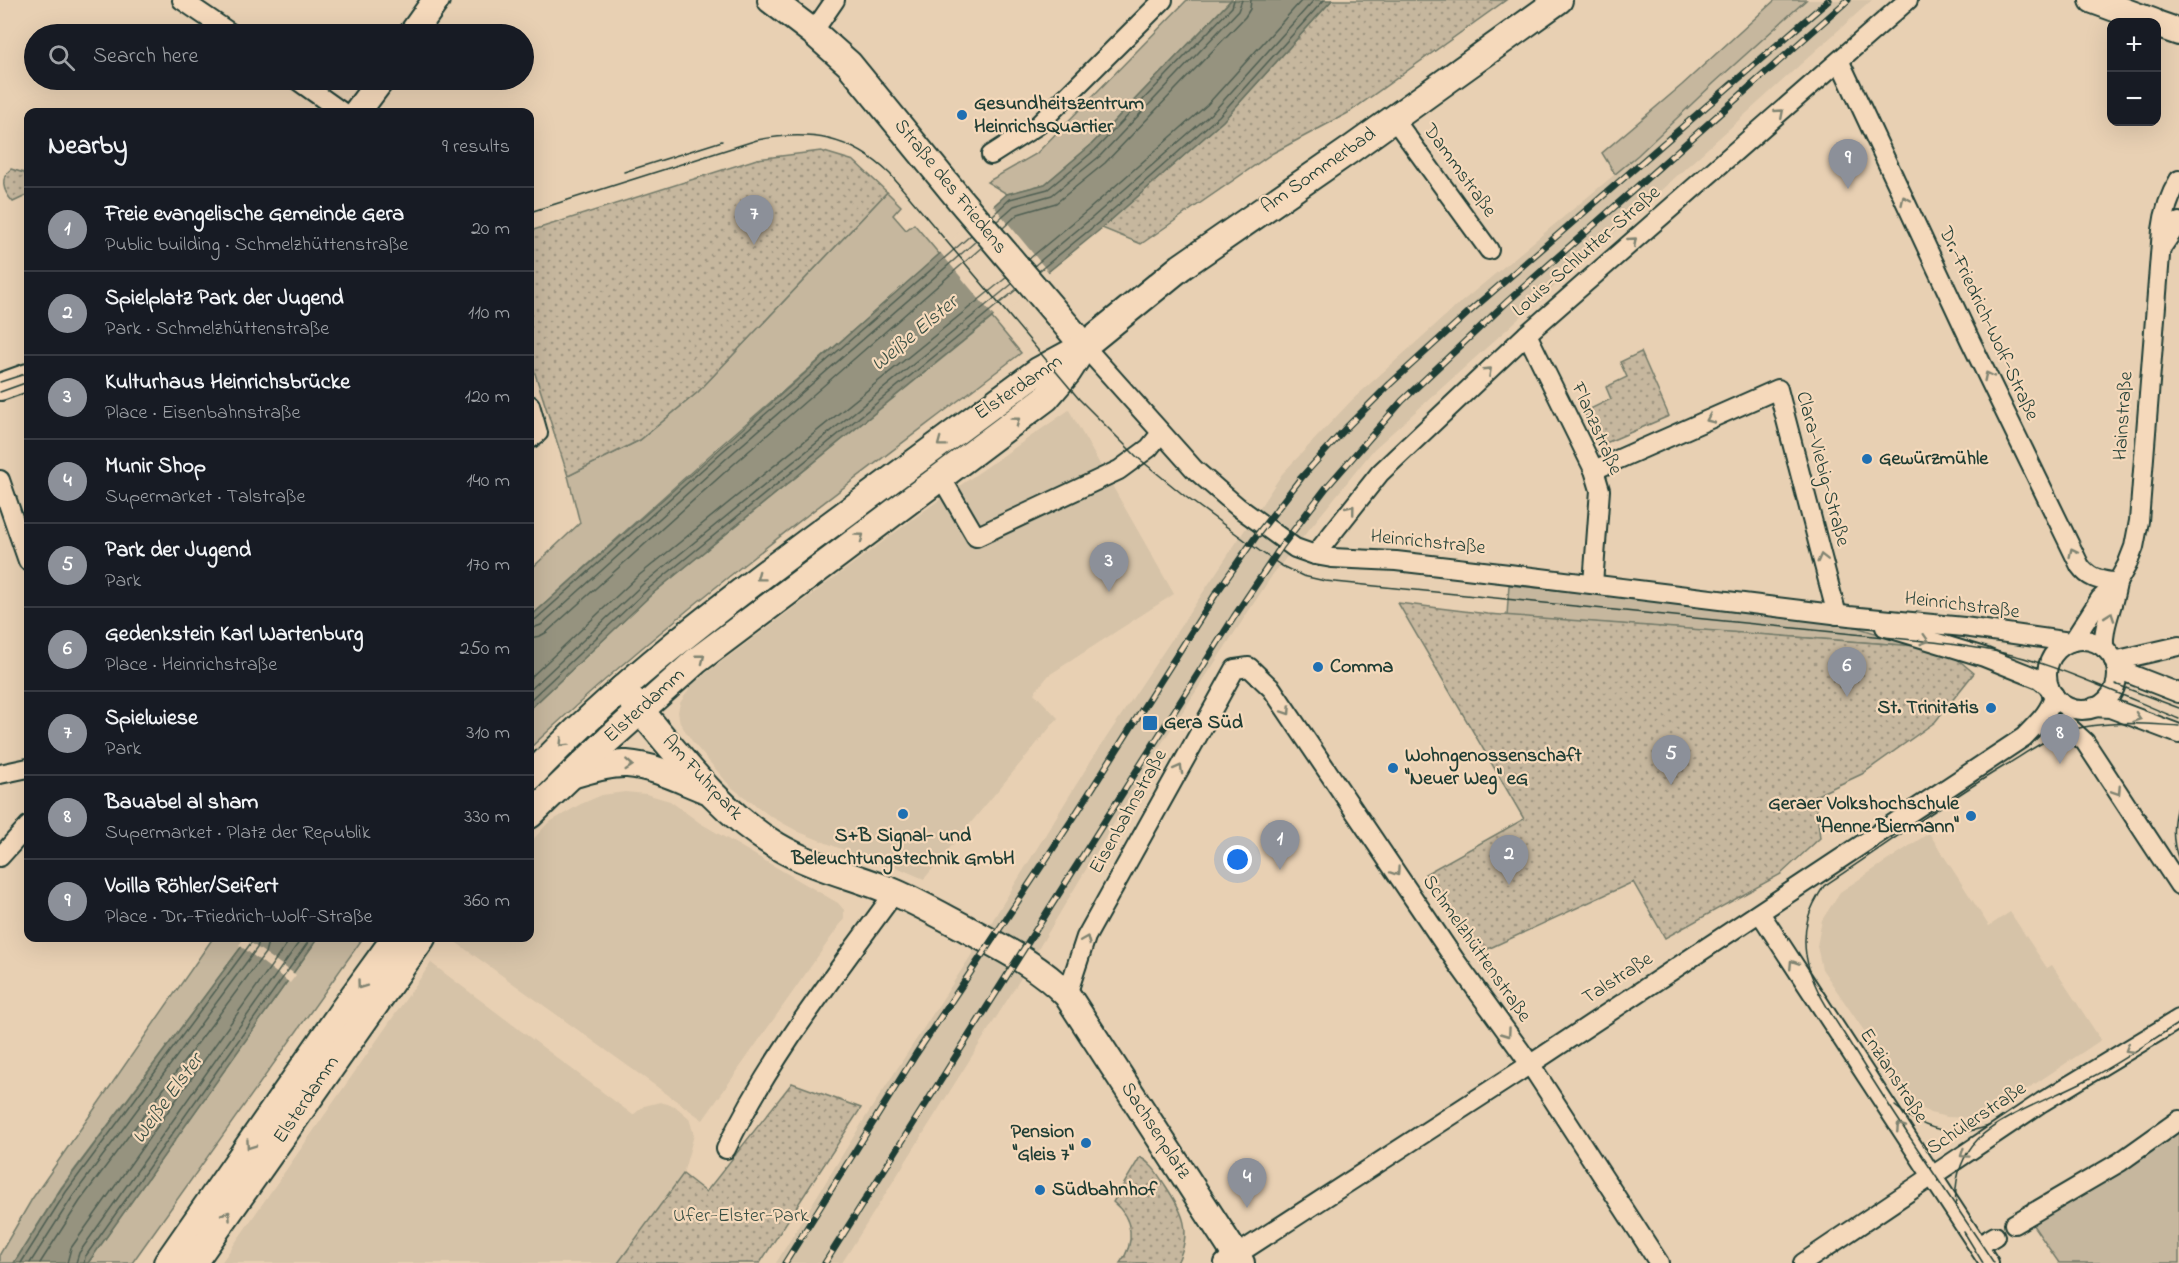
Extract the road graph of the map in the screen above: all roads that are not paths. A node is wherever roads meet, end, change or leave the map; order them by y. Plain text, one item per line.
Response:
1 (182, 0) edge
2 (436, 0) edge
3 (771, 0) edge
4 (835, 0) edge
5 (1163, 0) edge
6 (1559, 0) edge
7 (1908, 0) edge
8 (2093, 0) edge
9 (2142, 18) edge
10 (217, 24) edge
11 (419, 24) edge
12 (2161, 25) edge
13 (813, 32) junction
14 (2179, 32) edge
15 (1840, 62) junction
16 (311, 90) edge
17 (374, 90) edge
18 (336, 108) edge
19 (360, 108) edge
20 (1394, 118) junction
21 (991, 155) dead end
22 (2179, 180) edge
23 (2179, 222) edge
24 (2162, 247) junction
25 (1489, 250) dead end
26 (1527, 334) junction
27 (1084, 346) junction
28 (24, 378) edge
29 (0, 387) edge
30 (1161, 433) junction
31 (1594, 470) junction
32 (941, 477) junction
33 (0, 480) edge
34 (24, 549) edge
35 (1314, 555) junction
36 (2116, 583) junction
37 (1593, 584) junction
38 (1843, 616) junction
39 (2072, 641) junction
40 (2179, 646) edge
41 (2111, 658) junction
42 (1249, 667) joint
43 (622, 689) junction
44 (2052, 691) junction
45 (2179, 693) edge
46 (2090, 708) junction
47 (640, 710) junction
48 (2064, 723) junction
49 (2179, 734) edge
50 (2024, 737) junction
51 (24, 769) edge
52 (534, 773) edge
53 (0, 774) edge
54 (571, 775) junction
55 (710, 791) junction
56 (534, 810) edge
57 (24, 830) edge
58 (0, 857) edge
59 (2179, 885) edge
60 (895, 892) junction
61 (1760, 913) junction
62 (392, 942) edge
63 (419, 942) edge
64 (1067, 995) junction
65 (2179, 1019) edge
66 (1530, 1064) junction
67 (2179, 1120) edge
68 (726, 1149) dead end
69 (1932, 1176) junction
70 (2014, 1224) dead end
71 (1995, 1236) dead end
72 (1978, 1246) junction
73 (1234, 1261) edge
74 (167, 1263) edge
75 (193, 1263) edge
76 (1659, 1263) edge
77 (1803, 1263) edge
78 (1989, 1263) edge

1 - 10 street
2 - 11 main road
3 - 13 main road, Straße des Friedens
4 - 13 street
5 - 21 street
6 - 20 main road, Am Sommerbad
7 - 15 street, Louis-Schlutter-Straße
8 - 9 main road
12 - 14 main road
13 - 27 main road, Straße des Friedens
26 -> 15 street, Louis-Schlutter-Straße
36 -> 15 street, Dr.-Friedrich-Wolf-Straße
16 - 18 street
17 - 19 main road
20 - 25 street, Dammstraße
20 - 27 main road, Am Sommerbad
22 - 24 street, Hainstraße
23 - 24 street, Hainstraße
24 - 36 street, Hainstraße
26 - 31 street, Flanzstraße
35 -> 26 street, Louis-Schlutter-Straße
27 - 30 street, Heinrichstraße
32 -> 27 main road, Elsterdamm
27 -> 43 main road, Elsterdamm
28 - 29 main road
30 - 32 street
30 - 35 street, Heinrichstraße
31 - 37 street, Flanzstraße
38 -> 31 street, Clara-Viebig-Straße
47 -> 32 main road, Elsterdamm
33 - 34 street
35 - 37 street, Heinrichstraße
36 - 39 street, Hainstraße
41 -> 36 street, Hainstraße
37 - 38 street, Heinrichstraße
38 - 39 street, Heinrichstraße
38 -> 44 street, Heinrichstraße
39 - 41 street
39 - 44 street
40 - 41 street
41 - 45 street
41 - 46 street
64 -> 42 street, Eisenbahnstraße
42 -> 66 street, Schmelzhüttenstraße
43 - 47 main road, Am Fuhrpark
43 -> 52 main road, Elsterdamm
44 - 46 street
44 - 50 street, Talstraße
46 - 48 street, Talstraße
46 -> 49 street
47 - 54 main road, Elsterdamm
47 - 55 main road, Am Fuhrpark
48 - 50 street, Talstraße
48 -> 59 street
50 - 61 street, Talstraße
51 - 53 street
54 -> 55 main road
54 - 56 main road, Elsterdamm
55 - 60 main road, Am Fuhrpark
57 - 58 street
60 - 64 main road, Am Fuhrpark
60 - 68 street
61 - 66 street, Talstraße
69 -> 61 street, Enzianstraße
62 -> 74 main road, Elsterdamm
75 -> 63 main road, Elsterdamm
64 - 73 main road, Sachsenplatz
65 -> 69 street, Schülerstraße
66 - 73 street, Talstraße
66 - 76 street, Schmelzhüttenstraße
67 - 70 street
69 - 72 street, Enzianstraße
69 - 77 street, Schülerstraße
71 - 72 street
72 - 78 street, Enzianstraße

